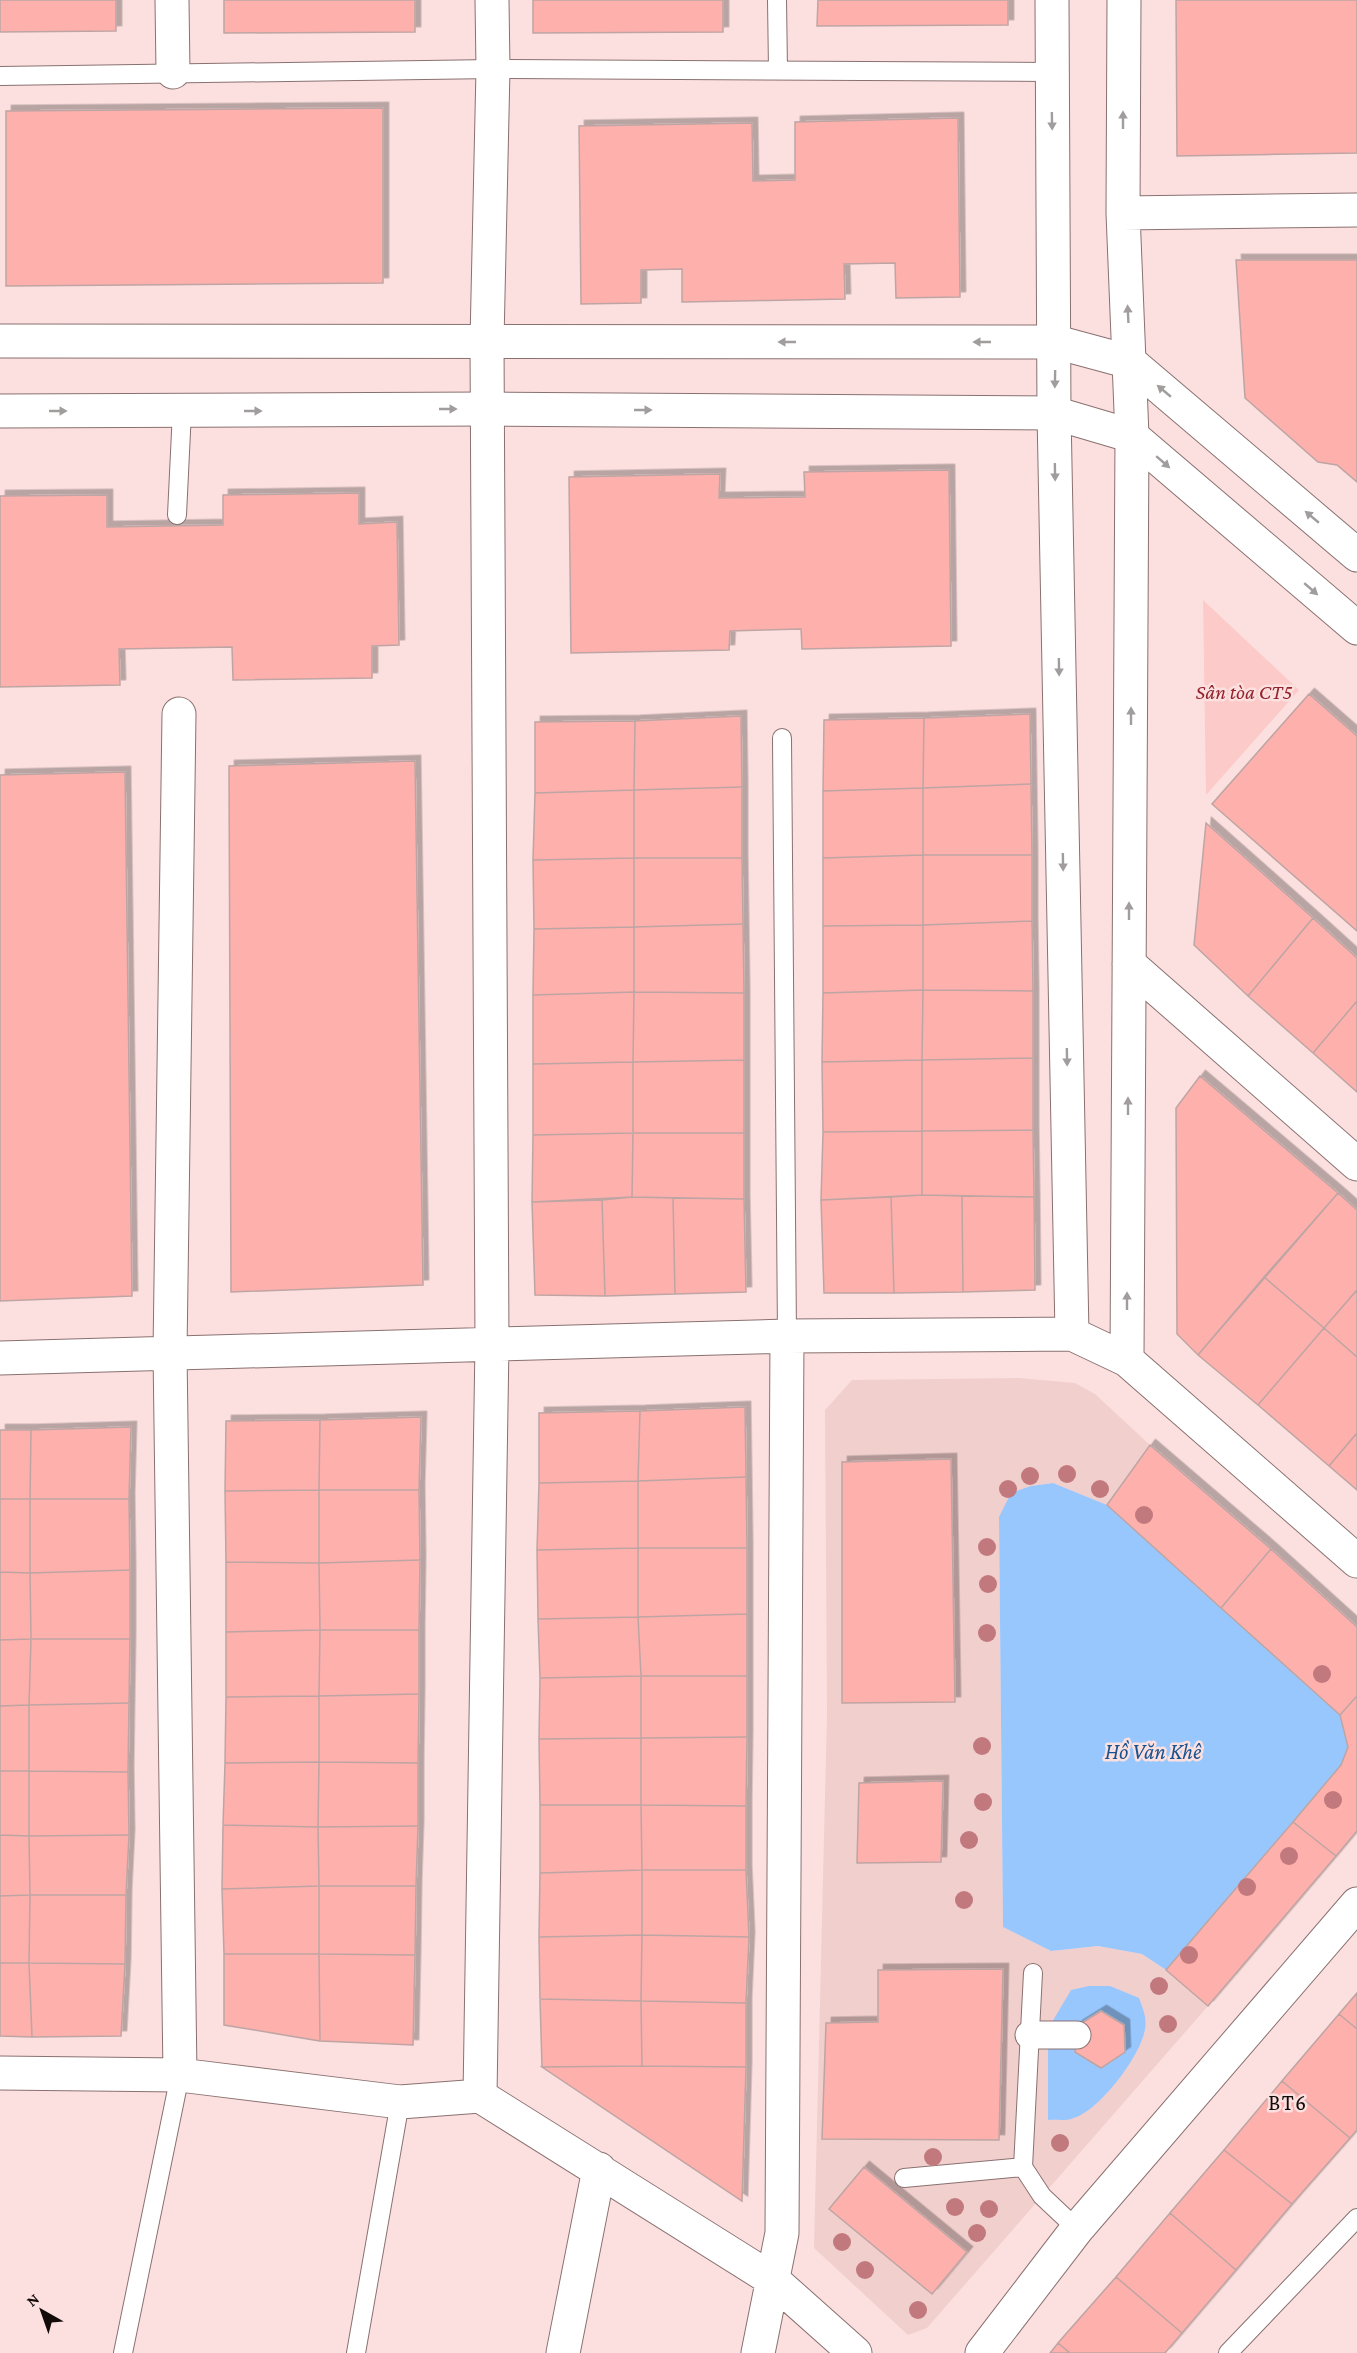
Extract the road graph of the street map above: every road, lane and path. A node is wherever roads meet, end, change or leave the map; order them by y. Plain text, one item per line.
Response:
1 (172, 0) edge
2 (492, 0) edge
3 (777, 0) edge
4 (1052, 0) edge
5 (1124, 0) edge
6 (493, 69) junction
7 (778, 70) junction
8 (173, 72) junction
9 (1051, 72) junction
10 (0, 76) edge
11 (1357, 210) edge
12 (1123, 213) junction
13 (0, 341) edge
14 (487, 341) junction
15 (1056, 342) junction
16 (1130, 362) junction
17 (488, 409) junction
18 (0, 411) edge
19 (182, 411) junction
20 (1054, 413) junction
21 (1132, 436) junction
22 (177, 515) dead end
23 (1357, 555) edge
24 (1357, 628) edge
25 (179, 714) dead end
26 (782, 738) dead end
27 (1129, 964) junction
28 (1357, 1164) edge
29 (1072, 1334) junction
30 (787, 1336) junction
31 (492, 1344) junction
32 (170, 1352) junction
33 (0, 1358) edge
34 (1126, 1360) junction
35 (1357, 1561) edge
36 (1357, 1904) edge
37 (1033, 1973) dead end
38 (1029, 2035) junction
39 (1077, 2035) dead end
40 (0, 2073) edge
41 (180, 2075) junction
42 (480, 2096) junction
43 (400, 2102) junction
44 (1023, 2167) junction
45 (599, 2169) junction
46 (904, 2178) dead end
47 (1357, 2218) edge
48 (1077, 2229) junction
49 (773, 2280) junction
50 (123, 2353) edge
51 (356, 2353) edge
52 (563, 2353) edge
53 (758, 2353) edge
54 (855, 2353) edge
55 (982, 2353) edge
56 (1228, 2353) edge

1 - 8 street
2 - 6 street
3 - 7 lane
4 - 9 street
12 -> 5 street
6 - 7 lane
6 - 8 lane
6 - 14 street
7 - 9 lane
8 - 10 lane
9 -> 15 street
11 - 12 street
16 -> 12 street
13 - 14 street
15 -> 14 street
14 - 17 street
15 - 16 street
15 -> 20 street
16 - 21 street
23 -> 16 street
19 -> 17 street
17 -> 20 street
17 - 31 street
18 -> 19 street
19 - 22 lane
20 - 21 street
20 -> 29 street
21 -> 24 street
27 -> 21 street
25 - 32 street
26 - 30 lane
27 - 28 street
34 -> 27 street
29 - 30 street
29 - 34 street
30 - 31 street
30 - 49 street
31 - 32 street
31 - 42 street
32 - 33 street
32 - 41 street
34 - 35 street
36 - 48 street
37 - 38 lane
38 - 39 street
38 - 44 lane
40 - 41 street
41 - 43 street
41 - 50 lane
42 - 43 street
42 - 45 street
43 - 51 lane
44 - 46 lane
44 - 48 lane
45 - 49 street
45 - 52 street
47 - 56 lane
48 - 55 street
49 - 53 street
49 - 54 street

